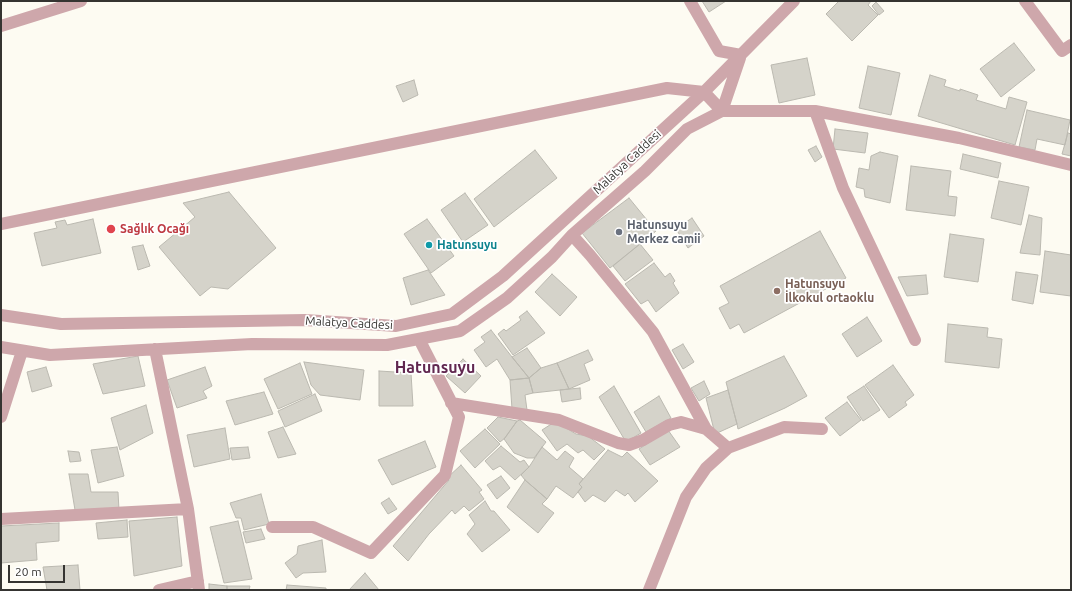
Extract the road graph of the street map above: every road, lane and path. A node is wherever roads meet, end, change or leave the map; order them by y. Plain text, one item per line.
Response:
1 (81, 1) edge
2 (690, 1) edge
3 (794, 1) edge
4 (1025, 1) edge
5 (1, 26) edge
6 (1071, 44) edge
7 (741, 55) junction
8 (704, 92) junction
9 (722, 111) junction
10 (815, 111) junction
11 (1071, 165) edge
12 (1, 224) edge
13 (572, 235) junction
14 (1, 315) edge
15 (419, 339) junction
16 (915, 340) dead end
17 (1, 348) edge
18 (155, 349) junction
19 (22, 350) junction
20 (451, 403) junction
21 (466, 406) junction
22 (1, 417) edge
23 (459, 417) junction
24 (822, 428) dead end
25 (706, 429) junction
26 (728, 448) junction
27 (188, 510) junction
28 (1, 519) edge
29 (272, 527) dead end
30 (199, 585) edge
31 (158, 590) edge
32 (649, 590) edge

1 - 5 street
2 - 7 street
3 - 7 street, Malatya Caddesi
4 - 6 street
7 - 8 street, Malatya Caddesi
7 - 9 street
8 - 9 street
8 - 12 street
8 - 14 street, Malatya Caddesi
9 - 10 street
9 - 13 street
10 - 11 street
10 - 16 street
13 - 15 street
13 - 25 street
15 - 18 street
15 - 20 street
17 - 19 street
18 - 19 street
18 - 27 street
19 - 22 street
20 - 21 street
20 - 23 street
21 - 23 street
21 - 25 street
23 - 29 street
24 - 26 street
25 - 26 street
26 - 32 street
27 - 28 street
27 - 30 street
30 - 31 street

